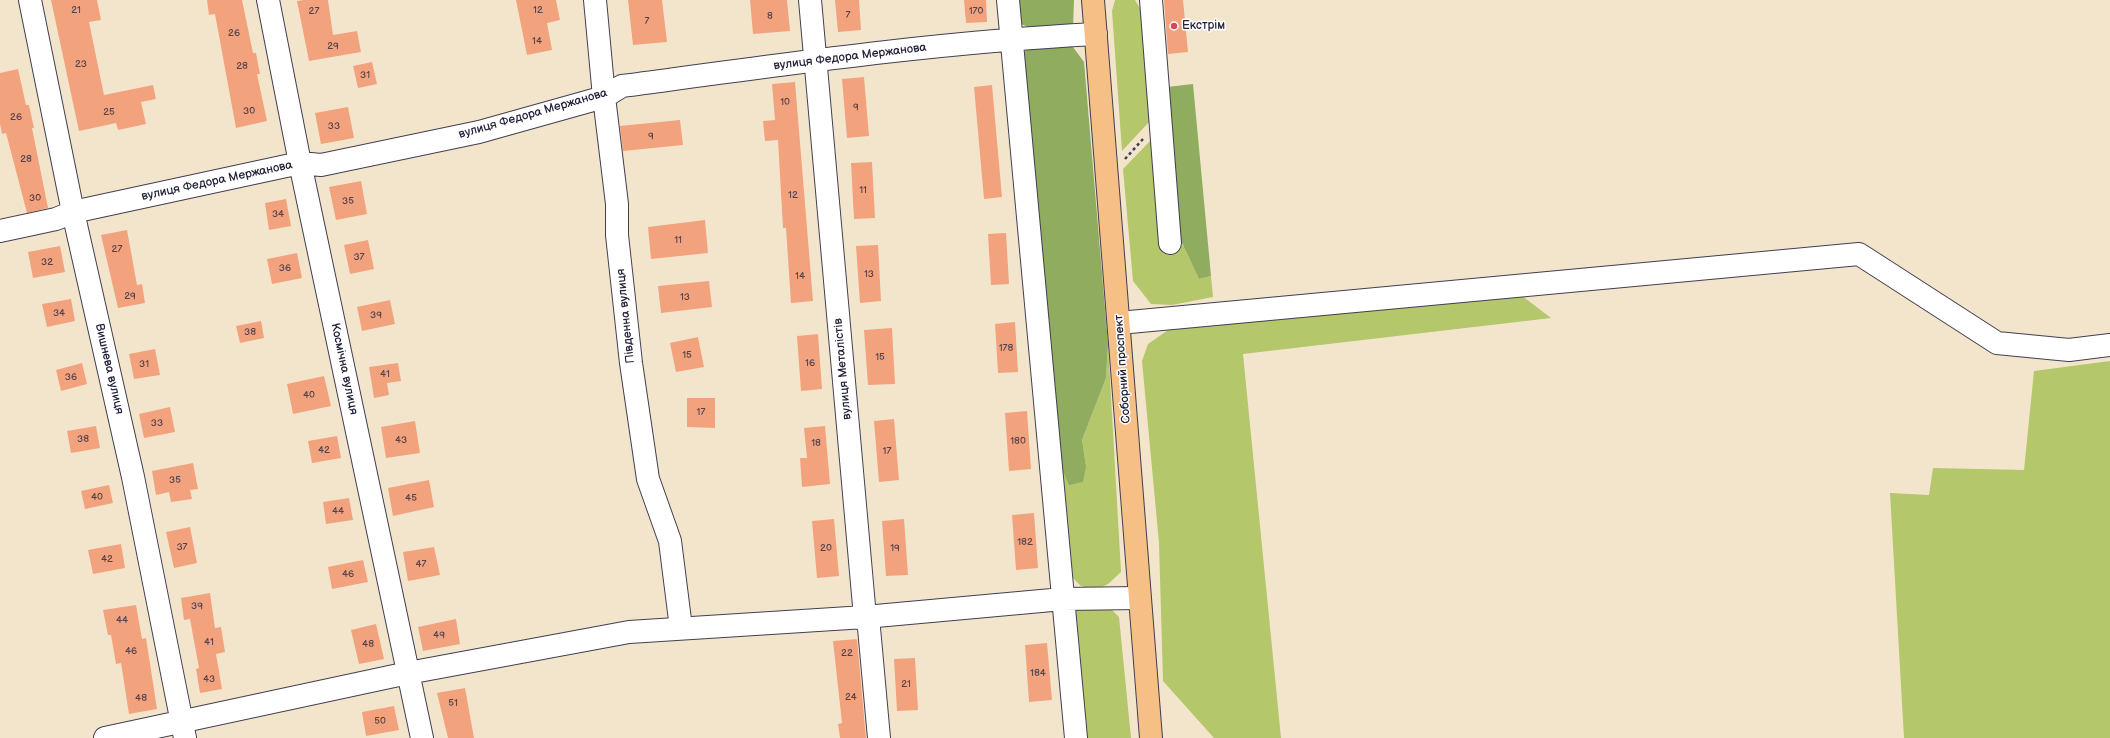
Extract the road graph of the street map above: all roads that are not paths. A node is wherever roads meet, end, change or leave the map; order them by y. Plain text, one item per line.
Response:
1 (30, 0) edge
2 (268, 0) edge
3 (594, 0) edge
4 (810, 0) edge
5 (1008, 0) edge
6 (1093, 0) edge
7 (1152, 0) edge
8 (1096, 34) junction
9 (1011, 38) junction
10 (816, 60) junction
11 (604, 97) junction
12 (300, 163) junction
13 (73, 212) junction
14 (0, 231) edge
15 (1170, 243) dead end
16 (1119, 322) junction
17 (2110, 345) edge
18 (1139, 598) junction
19 (1063, 599) junction
20 (865, 617) junction
21 (681, 628) junction
22 (408, 673) junction
23 (183, 730) edge
24 (105, 738) edge
25 (422, 738) edge
26 (879, 738) edge
27 (1076, 738) edge
28 (1151, 738) edge

1 - 13 street, Вишнева вулиця
2 - 12 street, Космічна вулиця
3 - 11 street, Південна вулиця
4 - 10 street, вулиця Металістів
5 - 9 street
6 - 8 main road, Соборний проспект
7 - 15 street
8 - 9 street, вулиця Федора Мержанова
8 - 16 main road, Соборний проспект
9 - 10 street, вулиця Федора Мержанова
9 - 19 street
10 - 11 street, вулиця Федора Мержанова
10 - 20 street, вулиця Металістів
11 - 12 street, вулиця Федора Мержанова
11 - 21 street, Південна вулиця
12 - 13 street, вулиця Федора Мержанова
12 - 22 street, Космічна вулиця
13 - 14 street, вулиця Федора Мержанова
13 - 23 street, Вишнева вулиця
16 - 17 street
16 - 18 main road, Соборний проспект
18 - 19 street
18 - 28 main road, Соборний проспект
19 - 20 street
19 - 27 street
20 - 21 street
20 - 26 street, вулиця Металістів
21 - 22 street
22 - 23 street
22 - 25 street, Космічна вулиця
23 - 24 street

